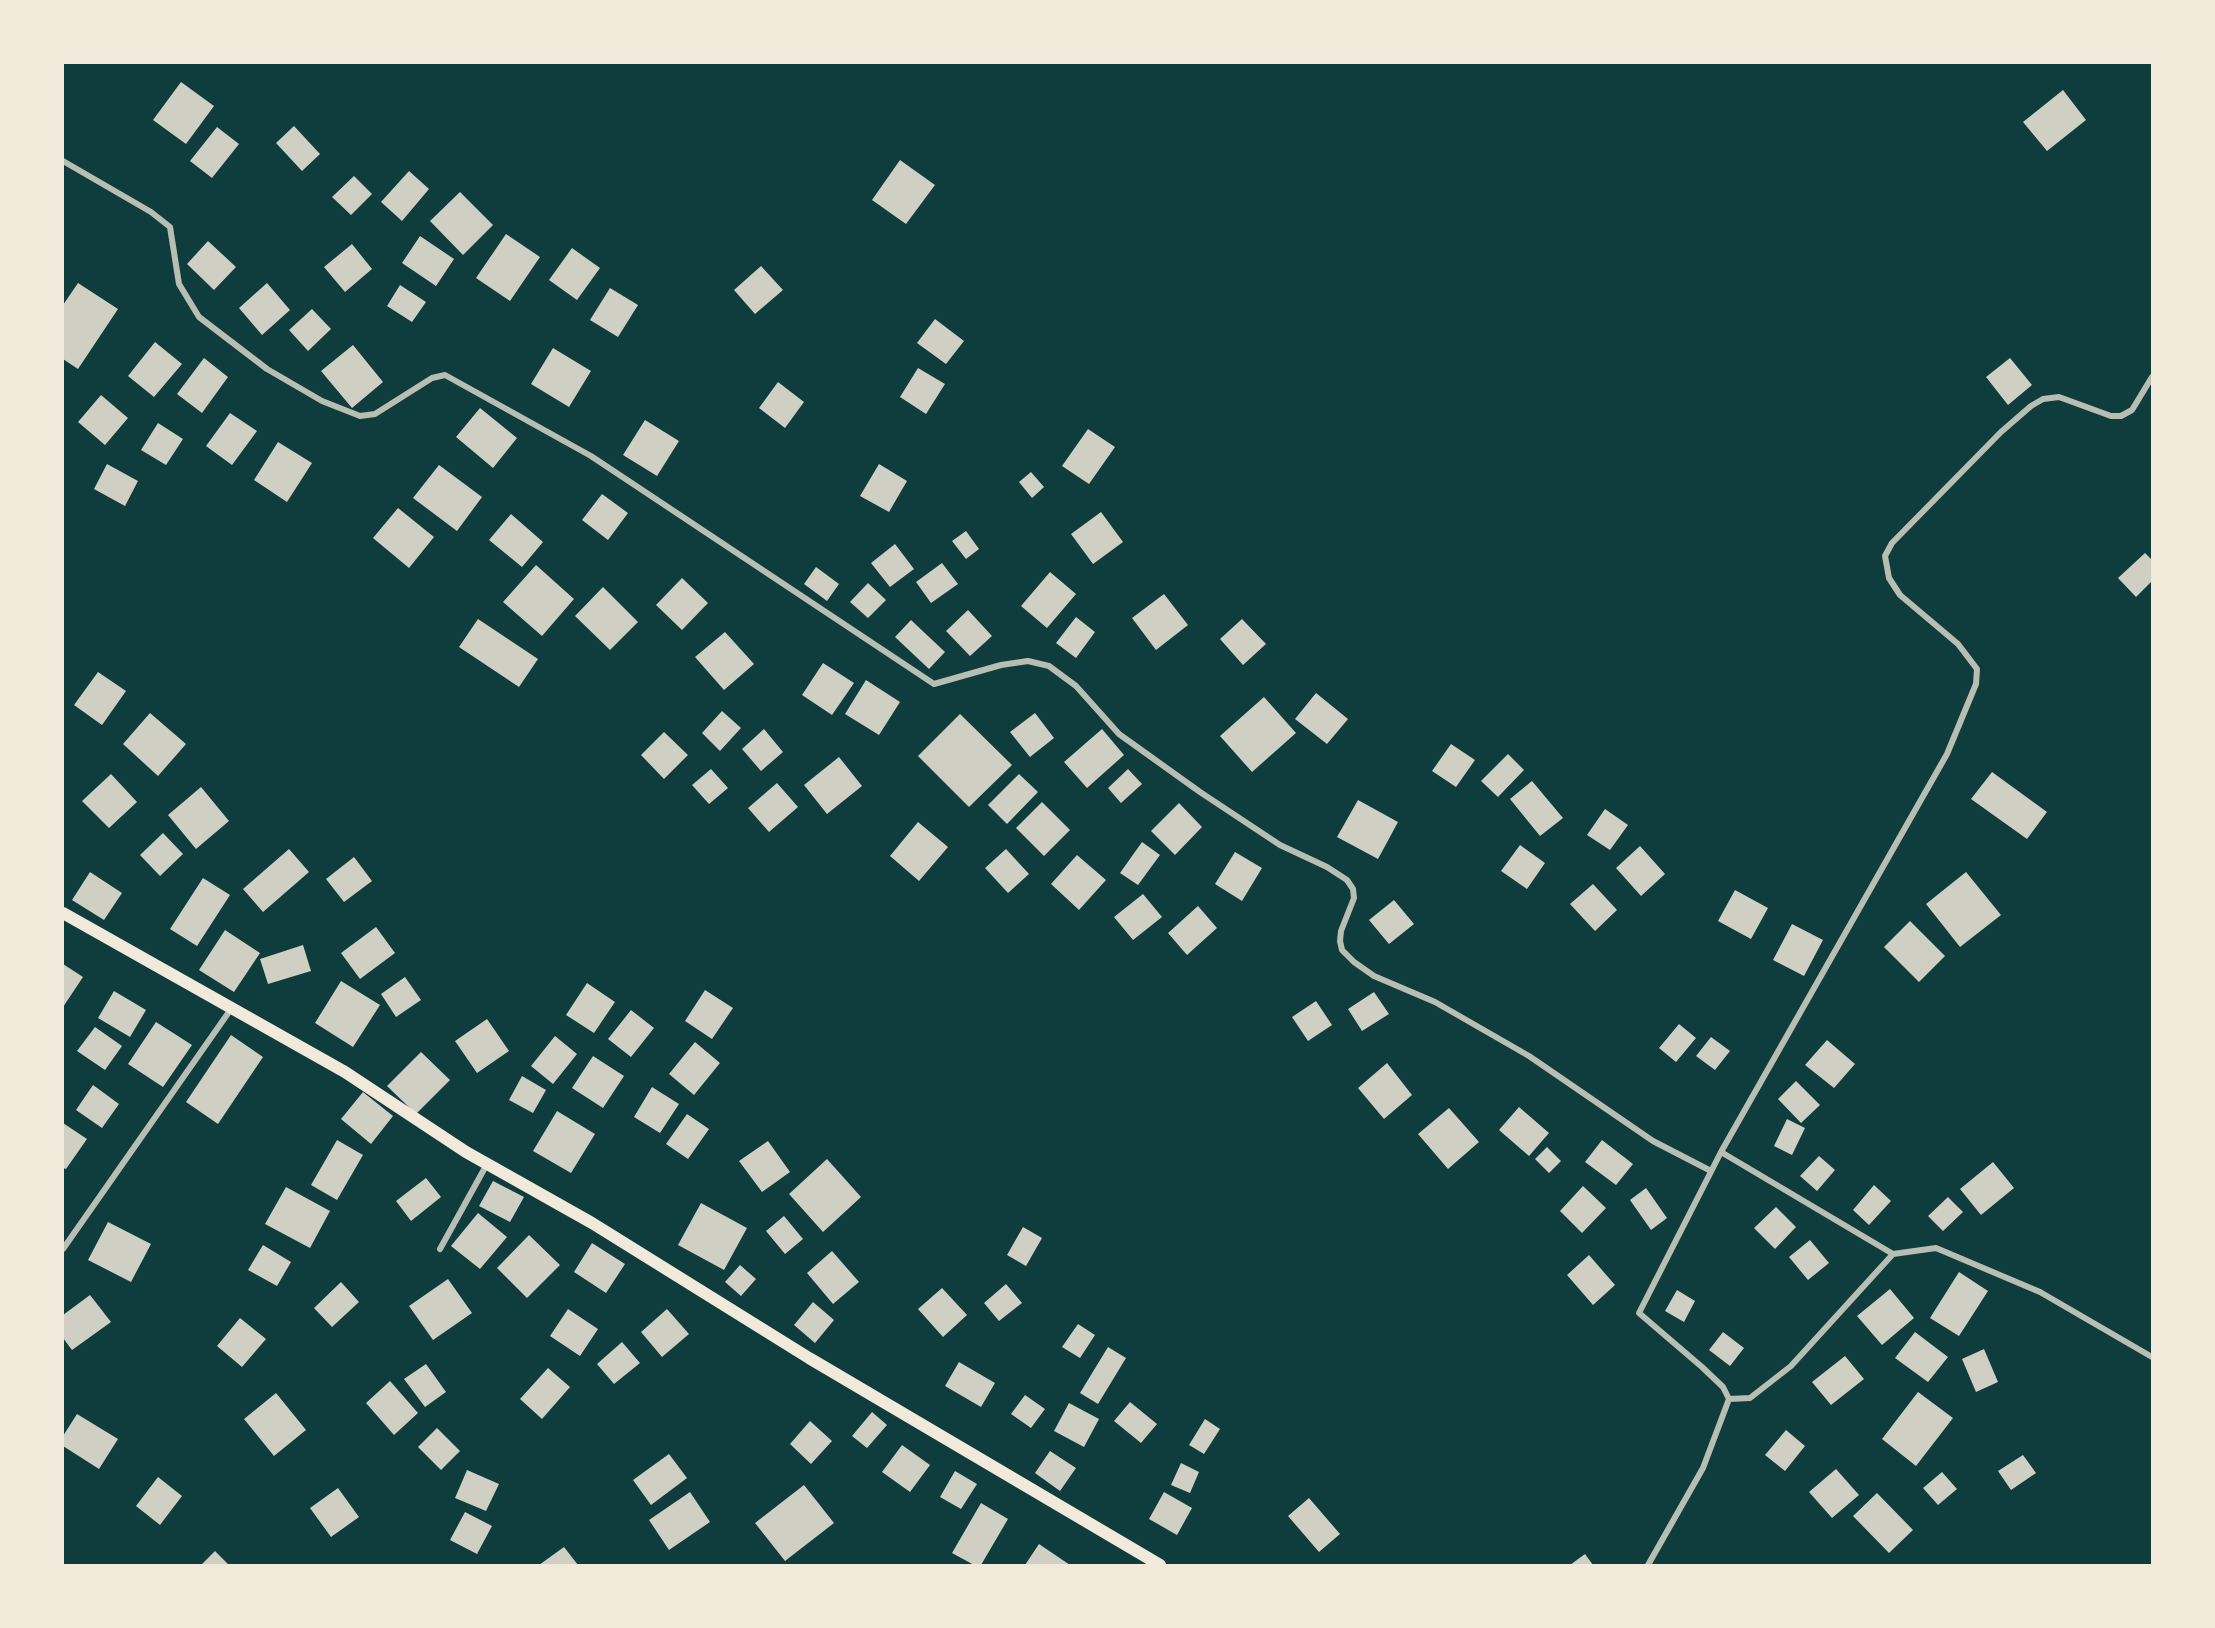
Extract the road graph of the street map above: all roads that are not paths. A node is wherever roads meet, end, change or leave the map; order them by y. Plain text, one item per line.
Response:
1 (63, 161) edge
2 (2152, 377) edge
3 (63, 913) edge
4 (231, 1009) junction
5 (1721, 1152) junction
6 (487, 1164) junction
7 (1711, 1171) junction
8 (63, 1248) edge
9 (440, 1249) dead end
10 (1893, 1254) junction
11 (2152, 1357) edge
12 (1729, 1399) junction
13 (1160, 1565) edge
14 (1648, 1565) edge

1 - 7 street
2 - 5 street
3 - 4 main road
4 - 6 main road
4 - 8 street
5 - 7 street
5 - 10 street
6 - 9 street
6 - 13 main road
7 - 12 street
10 - 11 street
10 - 12 street
12 - 14 street

